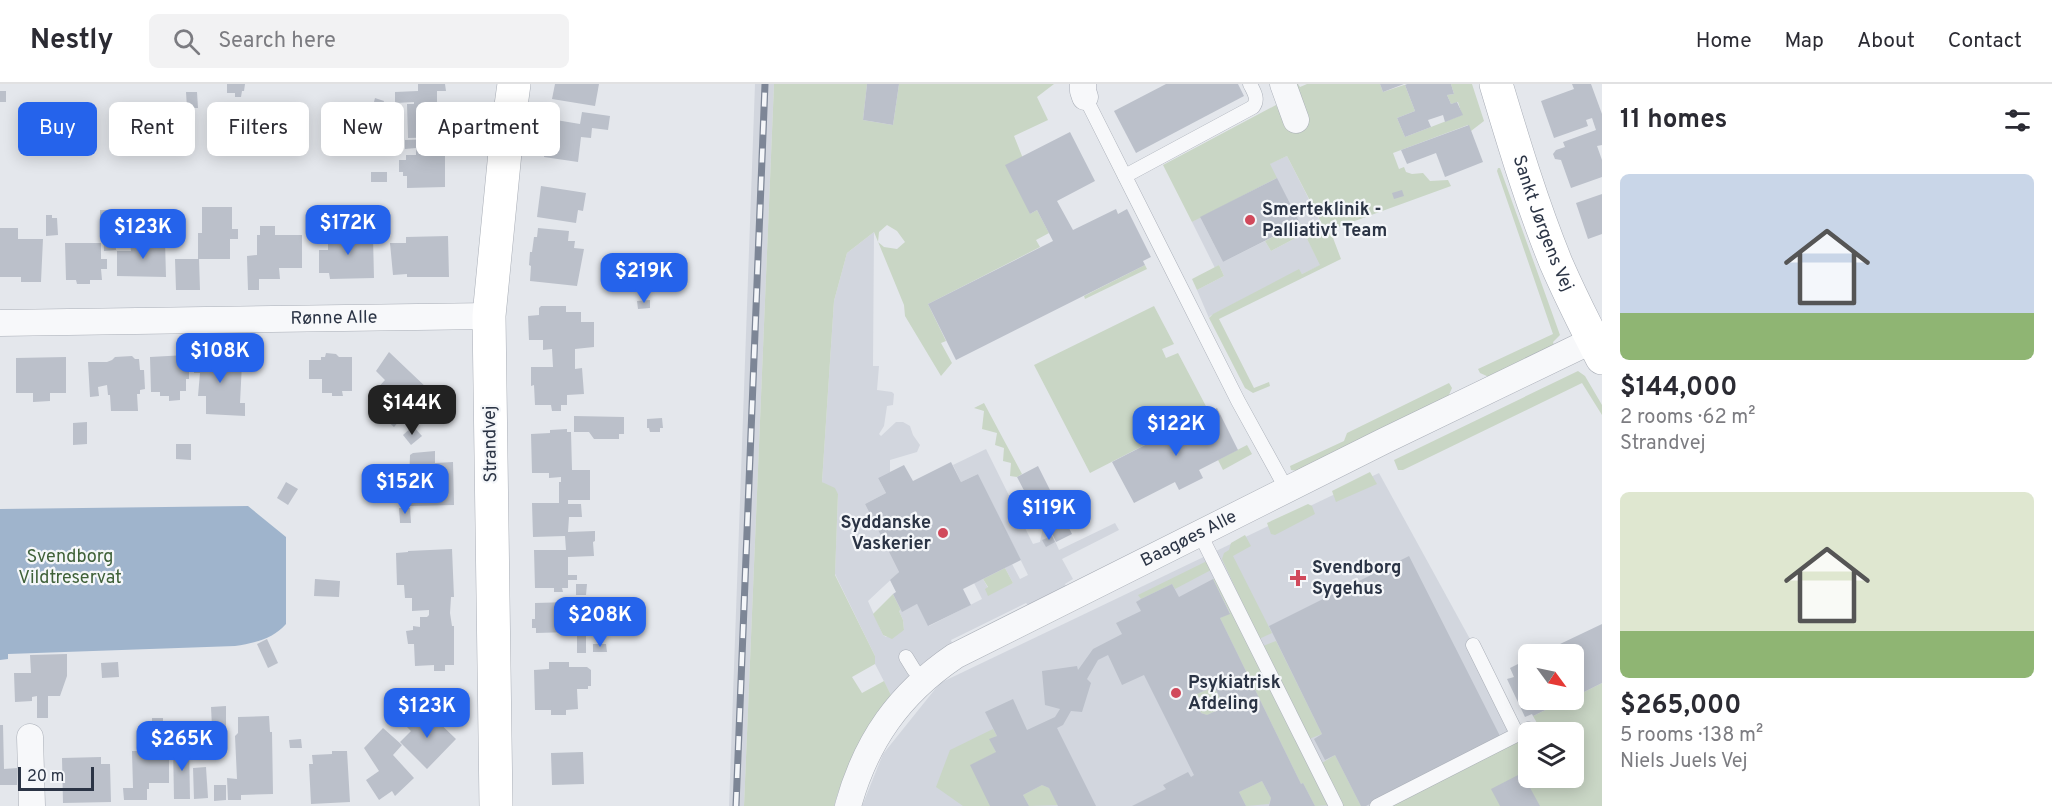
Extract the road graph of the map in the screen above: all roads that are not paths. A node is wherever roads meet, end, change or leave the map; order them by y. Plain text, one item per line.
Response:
1 (514, 84) edge
2 (1250, 84) edge
3 (1282, 84) edge
4 (1496, 84) edge
5 (1084, 90) edge
6 (1296, 120) dead end
7 (1125, 176) junction
8 (489, 316) junction
9 (0, 323) edge
10 (1597, 349) edge
11 (1287, 490) junction
12 (1200, 534) junction
13 (1473, 645) dead end
14 (906, 657) dead end
15 (924, 679) junction
16 (30, 737) dead end
17 (32, 806) edge
18 (496, 806) edge
19 (848, 806) edge
20 (1336, 806) edge
21 (1377, 806) edge

1 - 8 street, Strandvej
2 - 7 lane
3 - 6 street
4 - 10 street, Sankt Jørgens Vej
5 - 7 lane
7 - 11 lane
8 - 9 street, Rønne Alle
8 - 18 street, Strandvej
10 - 11 street, Baagøes Alle
11 - 12 street, Baagøes Alle
12 - 15 street, Baagøes Alle
12 - 20 lane
13 - 21 lane
14 - 15 lane
15 - 19 street, Baagøes Alle
16 - 17 street

